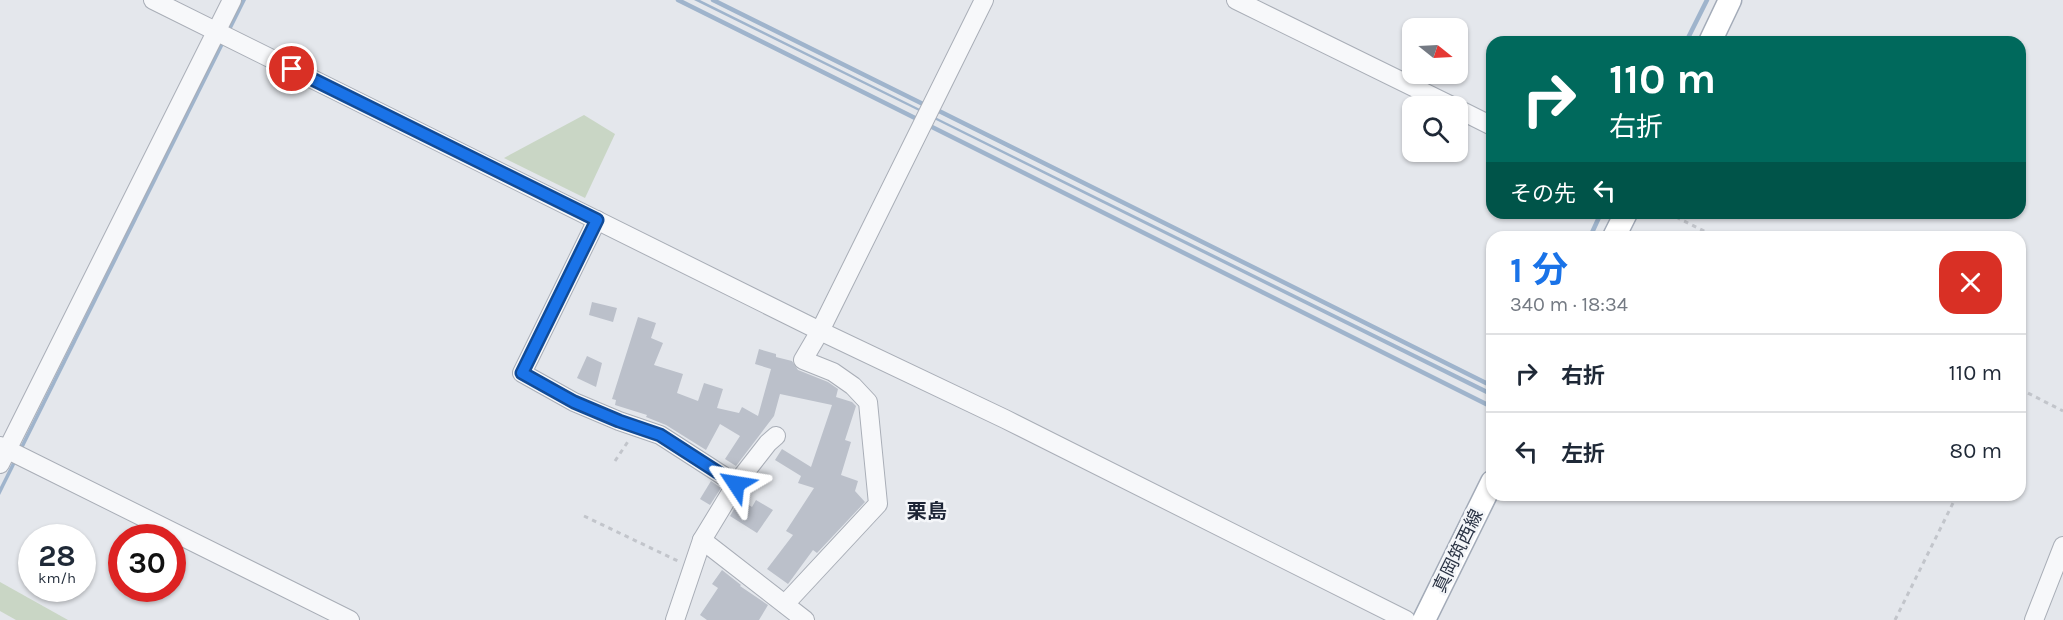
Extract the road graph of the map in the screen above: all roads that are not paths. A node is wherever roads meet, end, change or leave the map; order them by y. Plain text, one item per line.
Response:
1 (153, 0) edge
2 (232, 0) edge
3 (984, 0) edge
4 (1236, 0) edge
5 (1730, 0) edge
6 (223, 35) junction
7 (1713, 36) edge
8 (1432, 96) edge
9 (1468, 115) edge
10 (1486, 123) edge
11 (597, 220) junction
12 (820, 331) junction
13 (776, 436) dead end
14 (9, 454) edge
15 (736, 484) junction
16 (1486, 494) edge
17 (702, 540) junction
18 (2063, 546) edge
19 (785, 604) junction
20 (350, 620) edge
21 (675, 620) edge
22 (805, 620) edge
23 (1406, 620) edge
24 (1424, 620) edge
25 (2034, 620) edge

1 - 6 street
2 - 6 street
3 - 12 street
4 - 8 street
5 - 7 main road
6 - 11 street
6 - 14 street
9 - 10 street
11 - 12 street
11 - 15 street
12 - 19 street
12 - 23 street
13 - 15 street
14 - 20 street
15 - 17 street
16 - 24 main road, 真岡筑西線
17 - 19 street
17 - 21 street
18 - 25 street
19 - 22 street

